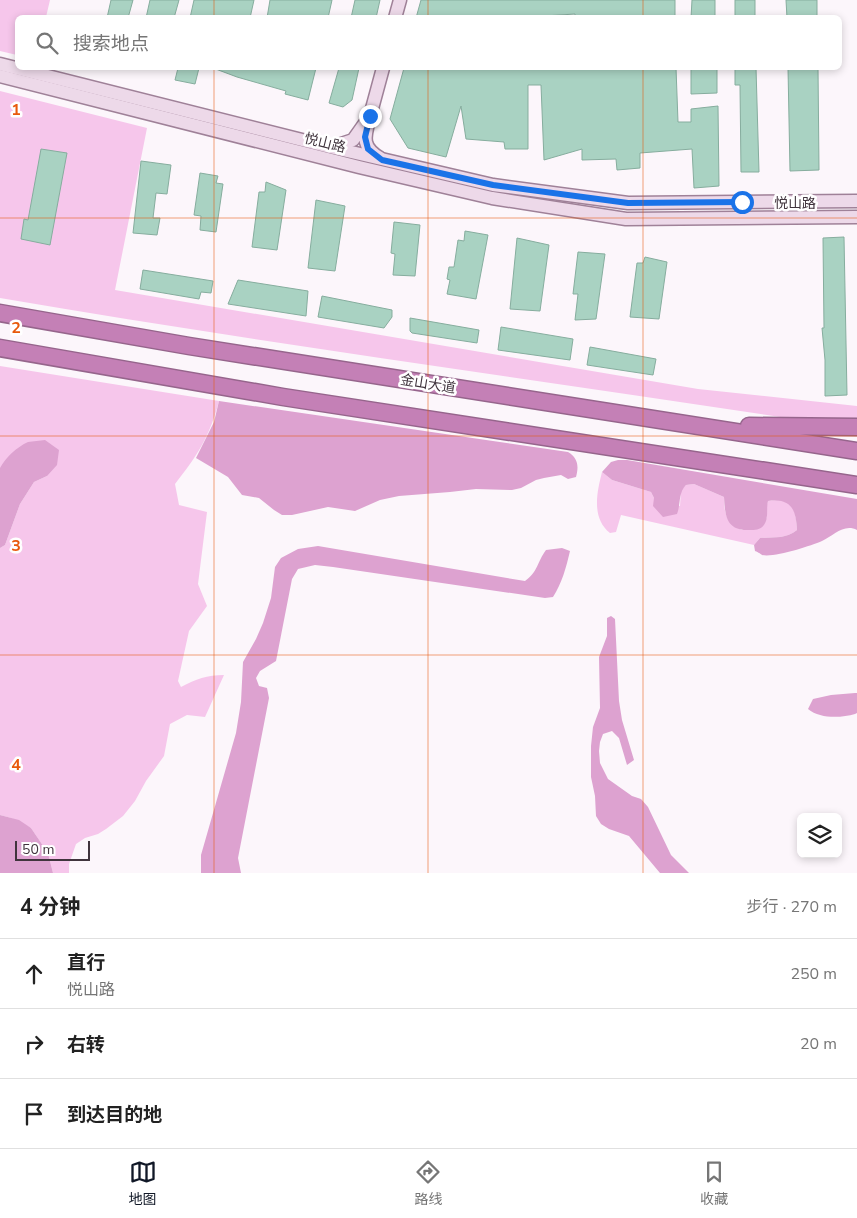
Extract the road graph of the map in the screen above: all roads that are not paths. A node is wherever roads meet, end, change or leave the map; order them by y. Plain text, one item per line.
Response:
1 (400, 0) edge
2 (397, 15) edge
3 (0, 64) edge
4 (15, 68) edge
5 (24, 70) edge
6 (382, 70) edge
7 (0, 76) edge
8 (370, 116) junction
9 (330, 147) junction
10 (382, 160) junction
11 (857, 200) edge
12 (857, 217) edge
13 (0, 313) edge
14 (0, 348) edge
15 (697, 426) junction
16 (857, 427) edge
17 (857, 451) edge
18 (857, 485) edge

1 - 2 main road
3 - 4 main road, 悦山路
5 - 9 main road, 悦山路
6 - 8 main road
7 - 12 main road, 悦山路
8 - 9 main road
8 - 10 main road
9 - 10 main road, 悦山路
10 - 11 main road, 悦山路
13 - 15 highway, 金山大道
14 - 18 highway
15 - 16 highway
15 - 17 highway, 金山大道

